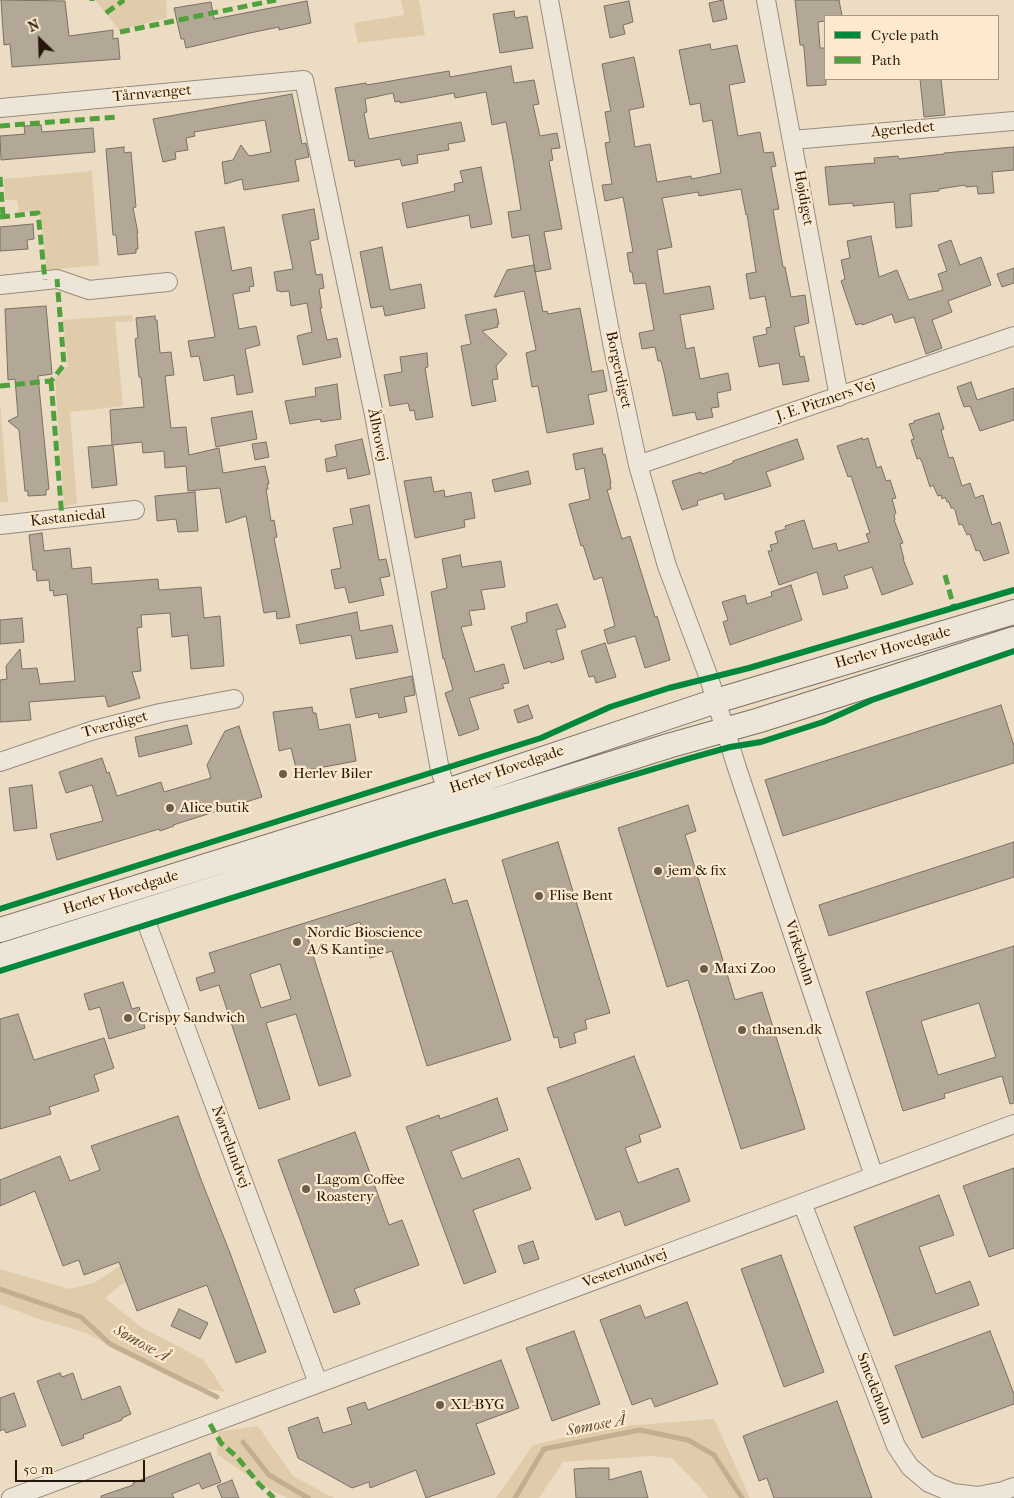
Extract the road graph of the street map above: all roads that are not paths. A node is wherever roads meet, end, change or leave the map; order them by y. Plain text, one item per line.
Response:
1 (549, 0) edge
2 (766, 0) edge
3 (304, 80) joint
4 (0, 108) edge
5 (1014, 121) edge
6 (792, 140) junction
7 (168, 282) dead end
8 (0, 284) edge
9 (1014, 336) edge
10 (839, 396) junction
11 (638, 465) junction
12 (135, 510) dead end
13 (0, 525) edge
14 (1014, 612) edge
15 (1014, 639) edge
16 (234, 699) dead end
17 (716, 701) junction
18 (725, 729) junction
19 (0, 762) edge
20 (447, 791) junction
21 (145, 910) junction
22 (0, 930) edge
23 (0, 956) edge
24 (1014, 1124) edge
25 (874, 1176) junction
26 (802, 1204) junction
27 (318, 1383) junction
28 (1014, 1487) edge
29 (11, 1498) edge

1 - 11 street, Borgerdiget
2 - 6 street, Højdiget
3 - 4 street, Tårnvænget
3 - 20 street, Ålbrovej
5 - 6 street, Agerledet
6 - 10 street, Højdiget
7 - 8 street
9 - 10 street, J. E. Pitzners Vej
10 - 11 street, J. E. Pitzners Vej
11 - 17 street, Borgerdiget
12 - 13 street, Kastaniedal
14 - 17 main road, Herlev Hovedgade
15 - 18 main road, Herlev Hovedgade
16 - 19 street, Tværdiget
17 - 18 street, Borgerdiget
17 - 20 main road, Herlev Hovedgade
18 - 21 main road, Herlev Hovedgade
18 - 25 street, Virkeholm
20 - 22 main road, Herlev Hovedgade
21 - 23 main road, Herlev Hovedgade
21 - 27 street, Nørrelundvej
24 - 25 street, Vesterlundvej
25 - 26 street, Vesterlundvej
26 - 27 street, Vesterlundvej
26 - 28 street, Smedeholm
27 - 29 street, Vesterlundvej

